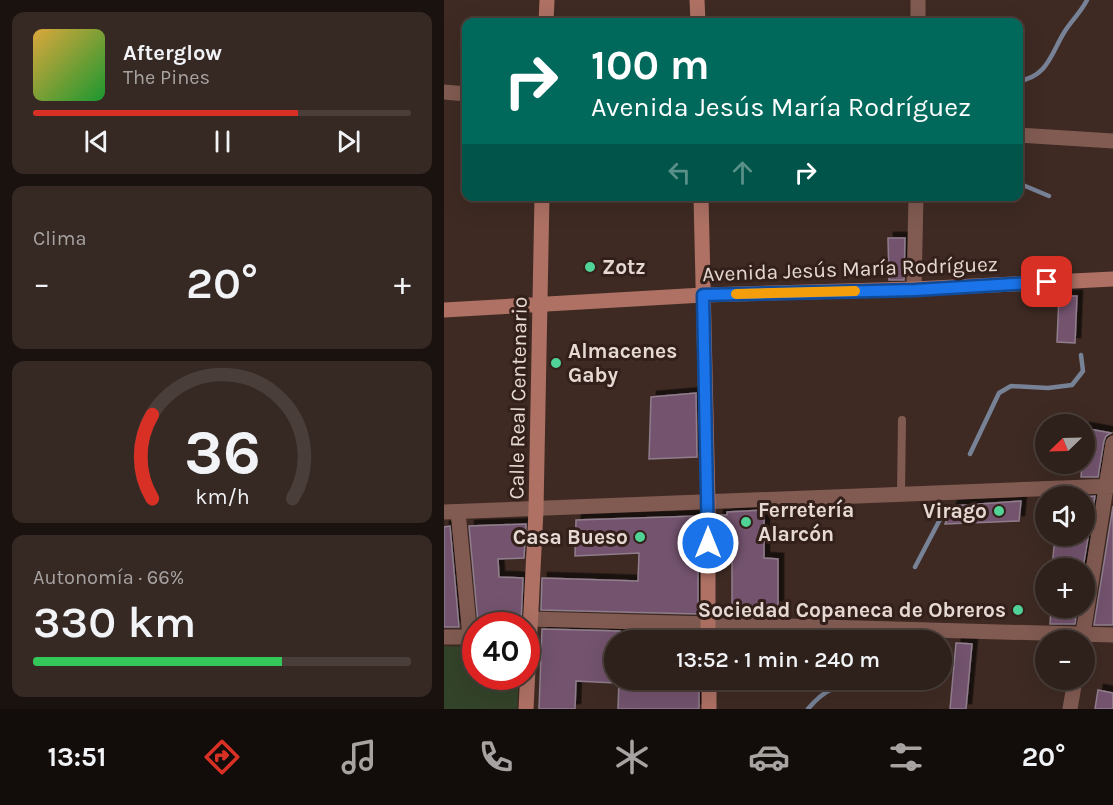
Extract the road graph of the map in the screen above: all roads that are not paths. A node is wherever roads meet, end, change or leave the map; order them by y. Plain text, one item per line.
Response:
1 (547, 0) edge
2 (698, 0) edge
3 (918, 0) edge
4 (546, 18) edge
5 (698, 18) edge
6 (918, 18) edge
7 (444, 92) edge
8 (462, 94) edge
9 (1023, 135) edge
10 (1113, 141) edge
11 (543, 201) edge
12 (702, 201) edge
13 (916, 201) edge
14 (1113, 279) edge
15 (915, 290) junction
16 (703, 295) junction
17 (541, 304) junction
18 (444, 310) edge
19 (902, 420) dead end
20 (1113, 443) edge
21 (1110, 486) edge
22 (901, 494) junction
23 (708, 502) junction
24 (536, 510) junction
25 (451, 512) edge
26 (469, 612) edge
27 (531, 612) edge
28 (540, 619) edge
29 (708, 624) junction
30 (708, 630) edge
31 (818, 630) edge
32 (1083, 630) edge
33 (952, 635) edge
34 (1113, 635) edge
35 (1035, 636) edge
36 (1095, 636) edge
37 (444, 637) edge
38 (462, 637) edge
39 (527, 690) edge
40 (709, 690) edge
41 (1073, 690) edge
42 (526, 709) edge
43 (709, 709) edge
44 (1070, 709) edge

1 - 4 street
2 - 5 street
3 - 6 street
7 - 8 street
9 - 10 street
11 - 17 street, Calle Real Centenario
12 - 16 street
13 - 15 street
14 - 15 street, Avenida Jesús María Rodríguez
15 - 16 street, Avenida Jesús María Rodríguez
16 - 17 street, Avenida Jesús María Rodríguez
16 - 23 street
17 - 18 street, Avenida Jesús María Rodríguez
17 - 24 street, Calle Real Centenario
19 - 22 lane
20 - 21 street
21 - 22 street
21 - 32 street
22 - 23 street
23 - 24 street
23 - 29 street
24 - 25 street
24 - 27 street, Calle Real Centenario
25 - 26 street
28 - 29 street
29 - 30 street
29 - 31 street
33 - 35 street
34 - 36 street
37 - 38 street
39 - 42 street, Calle Real Centenario
40 - 43 street
41 - 44 street

